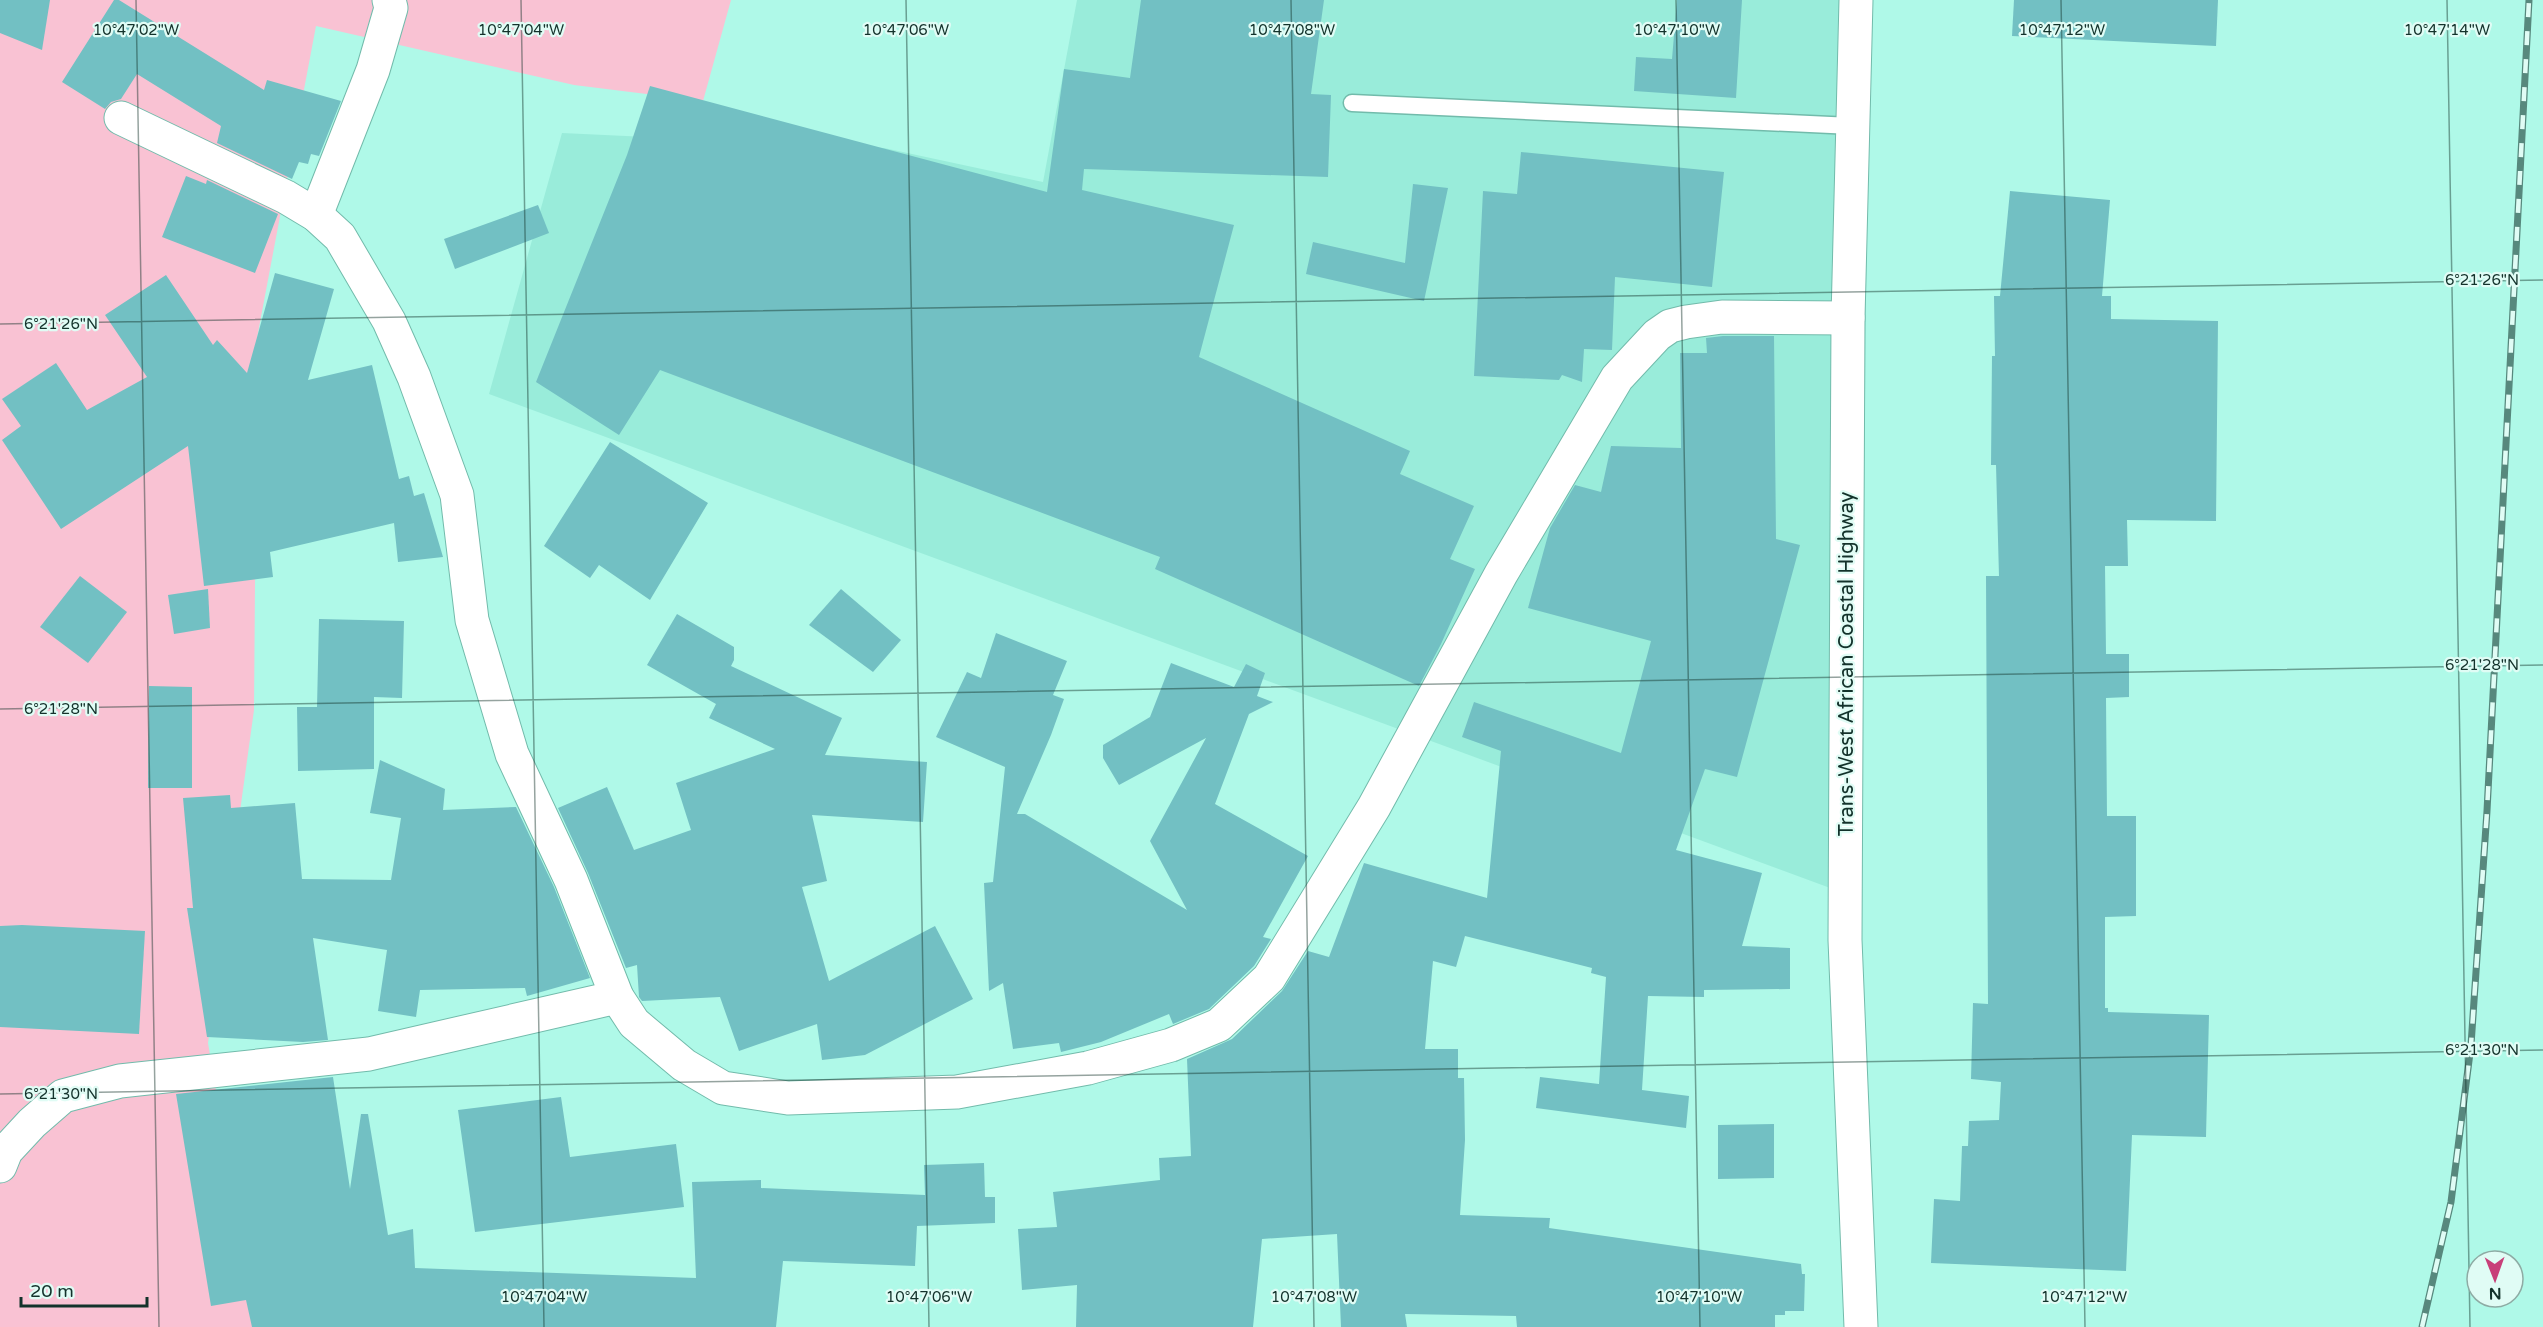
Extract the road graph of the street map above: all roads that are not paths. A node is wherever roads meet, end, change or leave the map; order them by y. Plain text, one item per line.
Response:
1 (389, 0) edge
2 (1856, 0) edge
3 (1352, 103) dead end
4 (121, 118) dead end
5 (1852, 126) junction
6 (316, 215) junction
7 (1848, 318) junction
8 (617, 997) junction
9 (0, 1166) edge
10 (1861, 1327) edge

1 - 6 main road
2 - 5 main road, Trans-West African Coastal Highway
3 - 5 lane
4 - 6 main road
5 - 7 main road, Trans-West African Coastal Highway
6 - 8 main road
7 - 8 main road
7 - 10 main road, Trans-West African Coastal Highway
8 - 9 main road

